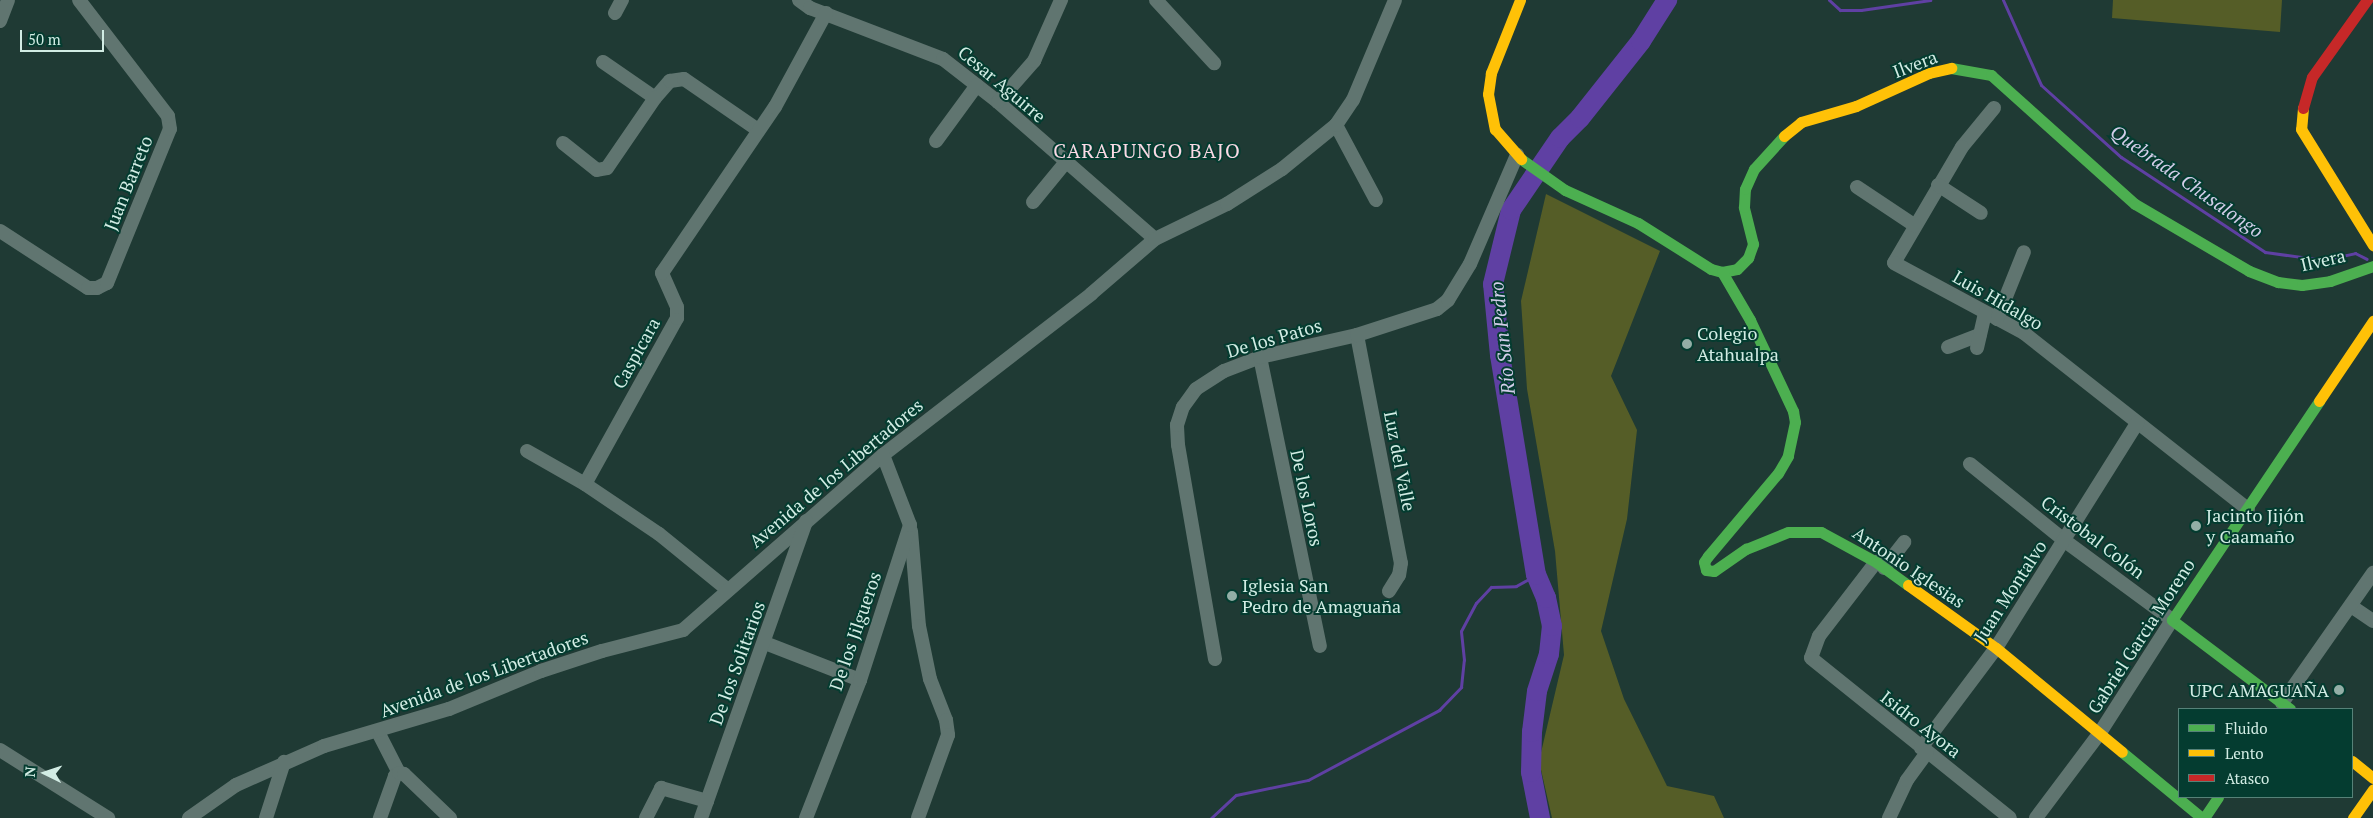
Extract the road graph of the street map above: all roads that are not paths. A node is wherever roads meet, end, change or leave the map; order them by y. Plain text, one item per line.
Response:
1 (8, 0) edge
2 (79, 0) edge
3 (622, 0) edge
4 (799, 0) edge
5 (1062, 0) edge
6 (1156, 0) edge
7 (1395, 0) edge
8 (1520, 0) edge
9 (2367, 0) edge
10 (615, 13) dead end
11 (826, 14) junction
12 (0, 21) edge
13 (604, 62) dead end
14 (1214, 63) dead end
15 (977, 85) junction
16 (655, 98) junction
17 (998, 102) junction
18 (1994, 108) dead end
19 (1336, 124) junction
20 (758, 130) junction
21 (936, 141) dead end
22 (563, 143) dead end
23 (1521, 159) junction
24 (1065, 163) junction
25 (1938, 185) junction
26 (1857, 188) dead end
27 (1376, 200) dead end
28 (1032, 202) dead end
29 (1981, 214) dead end
30 (1914, 225) junction
31 (0, 231) edge
32 (1156, 239) junction
33 (2373, 245) edge
34 (2024, 252) dead end
35 (2373, 266) edge
36 (1722, 272) junction
37 (1991, 316) junction
38 (2373, 321) edge
39 (1357, 335) junction
40 (1948, 347) dead end
41 (1260, 358) junction
42 (2137, 423) junction
43 (527, 451) dead end
44 (883, 455) junction
45 (1970, 464) dead end
46 (585, 484) junction
47 (2248, 509) junction
48 (806, 520) junction
49 (910, 524) junction
50 (2065, 541) junction
51 (1904, 542) dead end
52 (1880, 565) junction
53 (2373, 573) edge
54 (728, 590) junction
55 (1389, 591) dead end
56 (2350, 606) junction
57 (2172, 620) junction
58 (2373, 621) edge
59 (765, 643) junction
60 (1320, 646) dead end
61 (1996, 648) junction
62 (1215, 659) dead end
63 (860, 680) junction
64 (2283, 707) edge
65 (378, 732) junction
66 (2099, 734) junction
67 (0, 750) edge
68 (1924, 750) junction
69 (2353, 761) edge
70 (284, 762) junction
71 (399, 774) junction
72 (2373, 778) edge
73 (2373, 789) edge
74 (2178, 798) edge
75 (2178, 798) edge
76 (2217, 798) edge
77 (707, 801) junction
78 (108, 818) edge
79 (189, 818) edge
80 (266, 818) edge
81 (380, 818) edge
82 (450, 818) edge
83 (646, 818) edge
84 (701, 818) edge
85 (806, 818) edge
86 (918, 818) edge
87 (1889, 818) edge
88 (2010, 818) edge
89 (2036, 818) edge
90 (2203, 818) edge
91 (2353, 818) edge

1 - 12 street
2 - 31 street, Juan Barreto
3 - 10 street
4 - 11 street, Cesar Aguirre
5 - 17 street
6 - 14 street
7 - 19 street, Avenida de los Libertadores
8 - 23 street
9 - 33 street
11 - 15 street, Cesar Aguirre
11 - 20 street, Caspicara
13 - 16 street
15 - 17 street, Cesar Aguirre
15 - 21 street
16 - 20 street
16 - 22 street
17 - 24 street, Cesar Aguirre
18 - 25 street, Luis Hidalgo
19 - 27 street
19 - 32 street, Avenida de los Libertadores
20 - 46 street, Caspicara
23 - 36 street
23 - 39 street, De los Patos
24 - 28 street
24 - 32 street, Cesar Aguirre
25 - 29 street
25 - 30 street, Luis Hidalgo
26 - 30 street
30 - 37 street, Luis Hidalgo
32 - 44 street, Avenida de los Libertadores
34 - 37 street
35 - 36 street, Ilvera
36 - 52 street, Antonio Iglesias
37 - 40 street
37 - 42 street, Luis Hidalgo
38 - 47 street, Gabriel Garcia Moreno
39 - 41 street, De los Patos
39 - 55 street, Luz del Valle
41 - 60 street, De los Loros
41 - 62 street, De los Patos
42 - 47 street, Luis Hidalgo
42 - 50 street, Juan Montalvo
43 - 46 street
44 - 48 street, Avenida de los Libertadores
44 - 49 street
45 - 50 street, Cristobal Colón
46 - 54 street
47 - 57 street, Gabriel Garcia Moreno
48 - 54 street, Avenida de los Libertadores
48 - 59 street, De los Solitarios
49 - 63 street, De los Jilgueros
49 - 86 street
50 - 57 street, Cristobal Colón
50 - 61 street, Juan Montalvo
51 - 52 street
52 - 61 street, Antonio Iglesias
52 - 68 street, Isidro Ayora
53 - 56 street
54 - 65 street, Avenida de los Libertadores
56 - 58 street
56 - 64 street
57 - 64 street, Cristobal Colón
57 - 66 street, Gabriel Garcia Moreno
59 - 63 street
59 - 77 street, De los Solitarios
61 - 66 street, Antonio Iglesias
61 - 68 street, Juan Montalvo
63 - 85 street, De los Jilgueros
65 - 70 street, Avenida de los Libertadores
65 - 71 street
66 - 75 street, Antonio Iglesias
66 - 89 street, Gabriel Garcia Moreno
67 - 78 street
68 - 87 street, Juan Montalvo
68 - 88 street, Isidro Ayora
69 - 72 street
70 - 79 street, Avenida de los Libertadores
70 - 80 street
71 - 81 street
71 - 82 street
73 - 91 street
74 - 90 street, Antonio Iglesias
76 - 90 street
77 - 83 street
77 - 84 street, De los Solitarios

